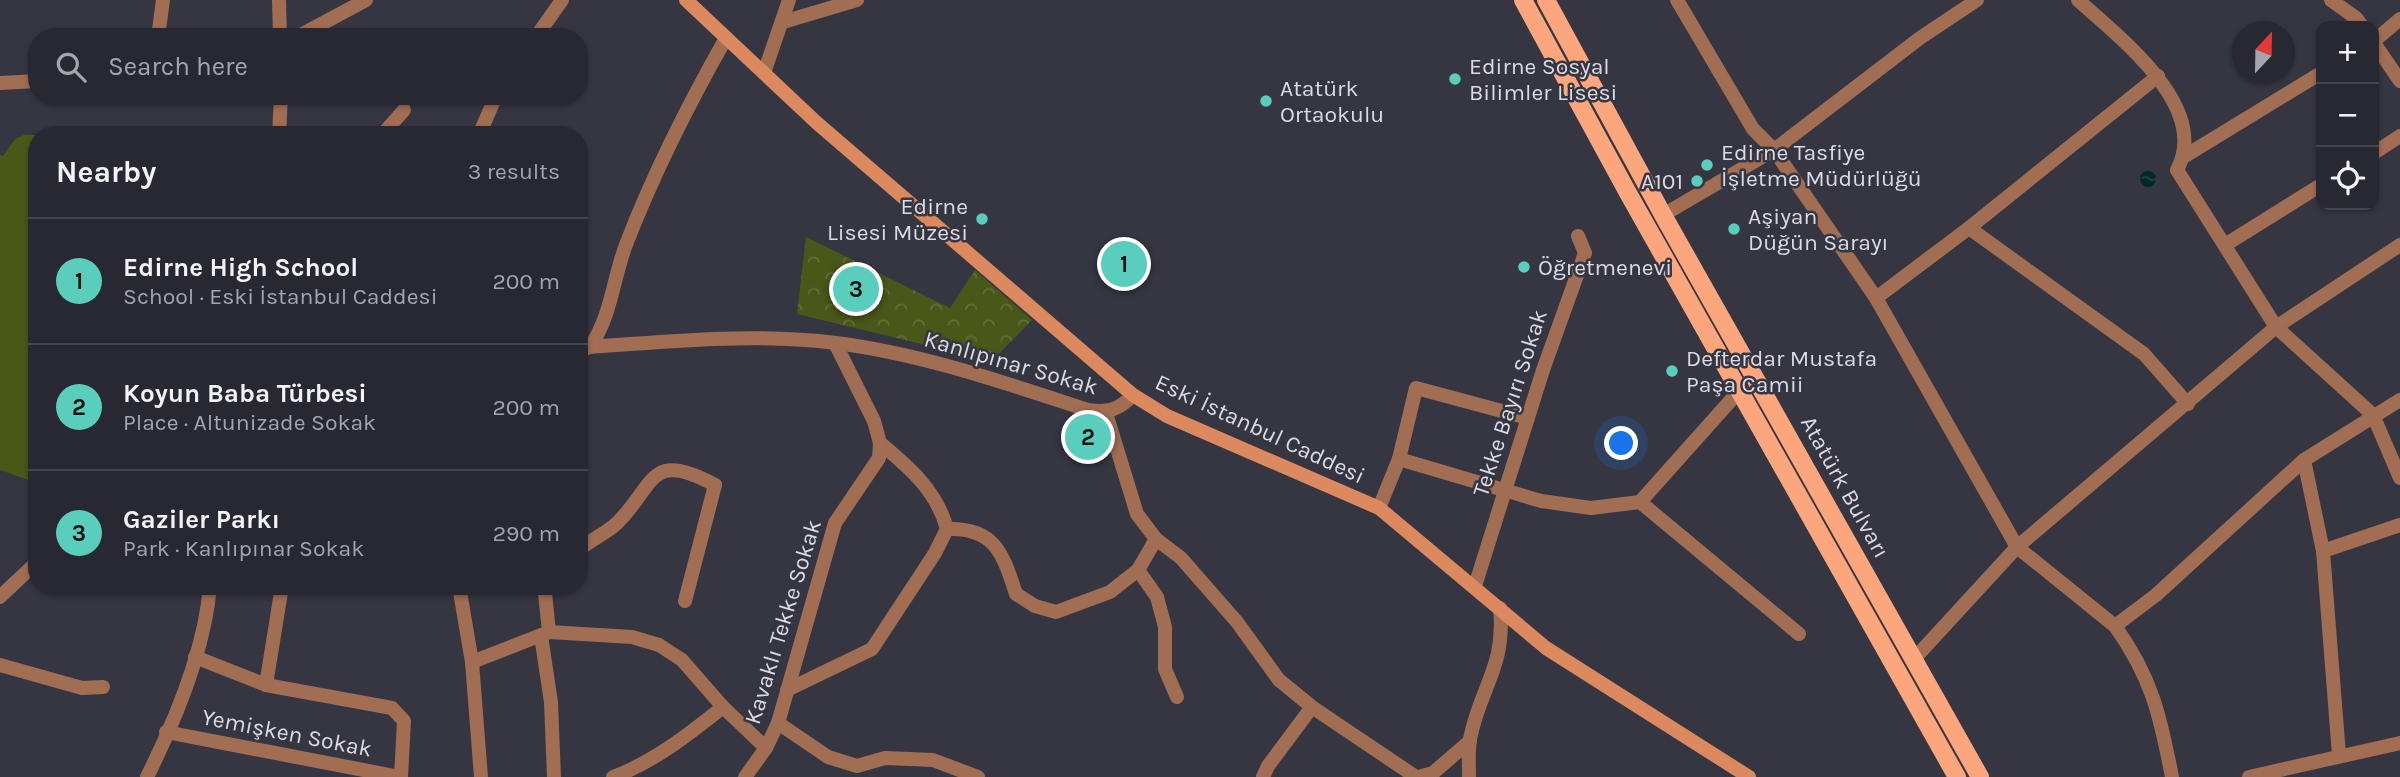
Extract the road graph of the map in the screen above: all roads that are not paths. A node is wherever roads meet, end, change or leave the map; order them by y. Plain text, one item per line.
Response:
1 (163, 0) edge
2 (279, 0) edge
3 (366, 0) edge
4 (562, 0) edge
5 (686, 0) edge
6 (789, 0) edge
7 (857, 0) edge
8 (1523, 0) edge
9 (1546, 0) edge
10 (1676, 0) edge
11 (1977, 0) edge
12 (2078, 0) edge
13 (2331, 0) edge
14 (2400, 19) edge
15 (2358, 21) edge
16 (783, 22) junction
17 (159, 28) edge
18 (280, 28) edge
19 (314, 28) edge
20 (542, 28) edge
21 (726, 38) junction
22 (2379, 38) edge
23 (2379, 50) edge
24 (764, 73) junction
25 (2158, 76) junction
26 (2316, 76) edge
27 (28, 81) edge
28 (2400, 81) edge
29 (0, 83) edge
30 (281, 105) edge
31 (492, 105) edge
32 (404, 110) dead end
33 (279, 126) edge
34 (390, 126) edge
35 (483, 126) edge
36 (2400, 136) edge
37 (1774, 150) junction
38 (2379, 150) edge
39 (2185, 156) junction
40 (2316, 188) edge
41 (1663, 215) junction
42 (1969, 228) junction
43 (1578, 236) dead end
44 (2225, 245) junction
45 (2400, 245) edge
46 (1876, 298) junction
47 (2276, 327) junction
48 (835, 343) junction
49 (588, 346) edge
50 (588, 349) edge
51 (1740, 390) junction
52 (1133, 394) junction
53 (2400, 400) edge
54 (2188, 404) junction
55 (1106, 413) junction
56 (2373, 415) junction
57 (1528, 418) junction
58 (880, 443) junction
59 (1399, 460) junction
60 (2304, 460) junction
61 (2400, 478) edge
62 (1506, 490) junction
63 (1640, 502) junction
64 (1379, 508) junction
65 (2400, 526) edge
66 (947, 529) junction
67 (1156, 540) junction
68 (588, 544) edge
69 (2017, 547) junction
70 (2323, 551) junction
71 (1138, 569) junction
72 (28, 571) edge
73 (1475, 586) junction
74 (209, 595) edge
75 (281, 595) edge
76 (461, 595) edge
77 (545, 595) edge
78 (0, 597) edge
79 (685, 601) dead end
80 (1500, 608) junction
81 (2115, 626) junction
82 (545, 634) junction
83 (1799, 634) dead end
84 (195, 657) junction
85 (1914, 659) junction
86 (472, 662) junction
87 (0, 665) edge
88 (266, 685) junction
89 (103, 687) dead end
90 (788, 690) junction
91 (1177, 697) dead end
92 (723, 707) junction
93 (1312, 707) junction
94 (778, 723) junction
95 (166, 732) junction
96 (1470, 741) junction
97 (2400, 743) edge
98 (766, 748) junction
99 (2339, 755) junction
100 (854, 771) edge
101 (1409, 775) edge
102 (147, 777) edge
103 (401, 777) edge
104 (481, 777) edge
105 (554, 777) edge
106 (613, 777) edge
107 (745, 777) edge
108 (978, 777) edge
109 (1264, 777) edge
110 (1469, 777) edge
111 (1748, 777) edge
112 (1957, 777) edge
113 (1980, 777) edge
114 (2172, 777) edge
115 (2249, 777) edge

1 - 17 street
2 - 18 street
3 - 19 street
4 - 20 street
5 - 21 main road, Eski İstanbul Caddesi
6 - 16 street
7 - 16 street
8 - 51 main road, Atatürk Bulvarı
9 - 41 main road, Atatürk Bulvarı
10 - 37 street
11 - 37 street
12 - 25 street
13 - 15 street
14 - 22 street
16 - 24 street
21 - 24 main road, Eski İstanbul Caddesi
21 - 49 street
23 - 28 street
24 - 52 main road, Eski İstanbul Caddesi
25 - 39 street
25 - 42 street
26 - 39 street
27 - 29 street
30 - 33 street
31 - 35 street
32 - 34 street
36 - 38 street
37 - 41 street
37 - 46 street
39 - 44 street
40 - 44 street
41 - 85 main road, Atatürk Bulvarı
42 - 46 street
42 - 54 street
43 - 57 street, Tekke Bayırı Sokak
44 - 47 street
45 - 47 street
46 - 69 street
47 - 54 street
47 - 56 street
48 - 50 street, Kanlıpınar Sokak
48 - 55 street, Kanlıpınar Sokak
48 - 58 street
51 - 63 street
51 - 112 main road, Atatürk Bulvarı
52 - 55 street, Kanlıpınar Sokak
52 - 64 main road, Eski İstanbul Caddesi
53 - 56 street
54 - 69 street
55 - 67 street
56 - 60 street
56 - 61 street
57 - 59 street
57 - 62 street, Tekke Bayırı Sokak
58 - 66 street
58 - 90 street, Kavaklı Tekke Sokak
59 - 62 street
59 - 64 street
60 - 70 street
60 - 81 street
62 - 63 street
62 - 73 street, Tekke Bayırı Sokak
63 - 83 street
64 - 73 main road, Eski İstanbul Caddesi
65 - 70 street
66 - 71 street
66 - 90 street
67 - 71 street
67 - 93 street
68 - 79 street
69 - 81 street
69 - 85 street
70 - 99 street
71 - 91 street
72 - 78 street
73 - 80 main road, Eski İstanbul Caddesi
74 - 84 street
75 - 88 street
76 - 86 street
77 - 82 street
80 - 96 street
80 - 111 main road, Eski İstanbul Caddesi
81 - 114 street
82 - 86 street
82 - 92 street
82 - 105 street
84 - 88 street
84 - 95 street
85 - 113 main road, Atatürk Bulvarı
86 - 104 street
87 - 89 street
88 - 103 street
90 - 94 street, Kavaklı Tekke Sokak
92 - 98 street
92 - 106 street
93 - 101 street
93 - 109 street
94 - 98 street, Kavaklı Tekke Sokak
94 - 100 street
95 - 102 street
95 - 103 street, Yemişken Sokak
96 - 101 street
96 - 110 street
97 - 99 street
98 - 107 street, Kavaklı Tekke Sokak
99 - 115 street
100 - 108 street

